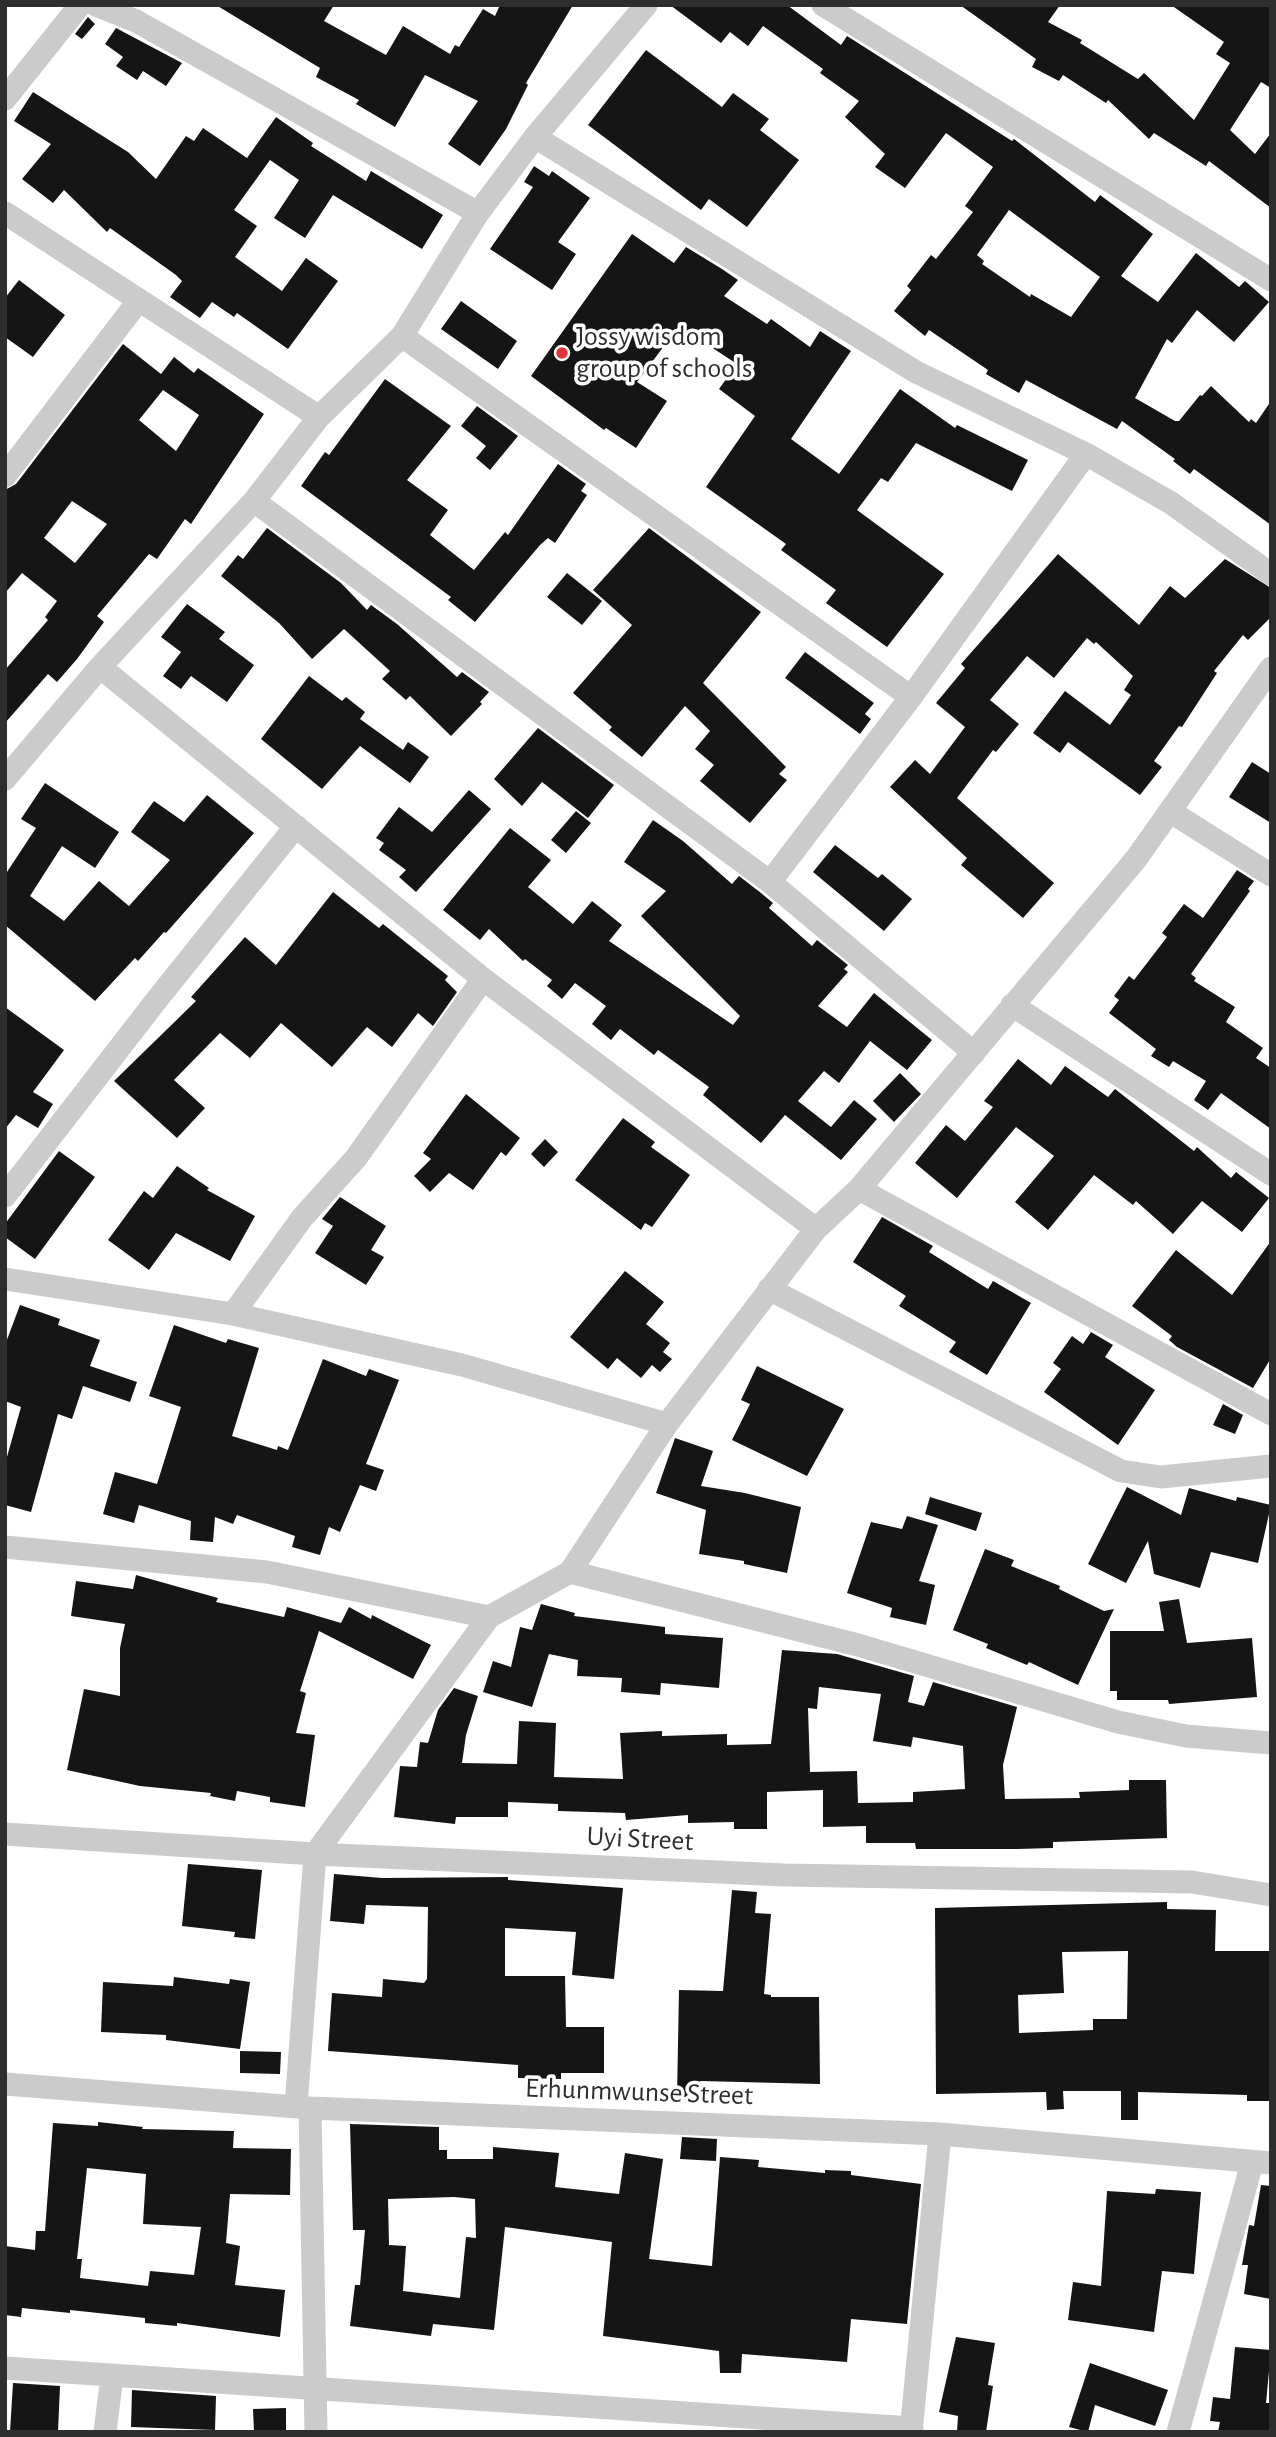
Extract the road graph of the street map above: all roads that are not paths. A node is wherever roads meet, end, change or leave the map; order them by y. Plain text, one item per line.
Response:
1 (80, 5) edge
2 (96, 5) edge
3 (646, 5) edge
4 (823, 5) edge
5 (5, 99) edge
6 (535, 137) junction
7 (5, 213) edge
8 (478, 213) junction
9 (1271, 280) edge
10 (139, 300) junction
11 (402, 336) junction
12 (319, 417) junction
13 (1086, 454) junction
14 (5, 476) edge
15 (254, 501) junction
16 (1271, 574) edge
17 (100, 667) junction
18 (1271, 668) edge
19 (911, 697) junction
20 (5, 779) edge
21 (1171, 812) junction
22 (296, 826) junction
23 (1271, 875) edge
24 (770, 882) junction
25 (483, 979) junction
26 (1012, 1005) junction
27 (974, 1054) junction
28 (1271, 1174) edge
29 (859, 1189) junction
30 (5, 1196) edge
31 (816, 1229) junction
32 (5, 1279) edge
33 (769, 1289) junction
34 (233, 1314) junction
35 (1271, 1414) edge
36 (667, 1424) junction
37 (1271, 1466) edge
38 (5, 1547) edge
39 (570, 1573) junction
40 (489, 1617) junction
41 (1271, 1743) edge
42 (5, 1834) edge
43 (314, 1854) junction
44 (1271, 1895) edge
45 (5, 2084) edge
46 (303, 2107) junction
47 (940, 2134) junction
48 (1261, 2163) edge
49 (5, 2368) edge
50 (112, 2376) junction
51 (315, 2390) junction
52 (660, 2421) edge
53 (911, 2430) edge
54 (105, 2432) edge
55 (316, 2432) edge
56 (1178, 2432) edge

1 - 5 street
2 - 8 street
3 - 6 street
4 - 9 street
6 - 8 street
6 - 13 street
7 - 10 street
8 - 11 street
10 - 12 street
10 - 14 street
11 - 12 street
11 - 19 street
12 - 15 street
13 - 16 street
13 - 19 street
15 - 17 street
15 - 24 street
17 - 20 street
17 - 22 street
18 - 21 street
19 - 24 street
21 - 23 street
21 - 26 street
22 - 25 street
22 - 30 street
24 - 27 street
25 - 31 street
25 - 34 street
26 - 27 street
26 - 28 street
27 - 29 street
29 - 31 street
29 - 35 street
31 - 33 street
32 - 34 street
33 - 36 street
33 - 37 street
34 - 36 street
36 - 39 street
38 - 40 street
39 - 40 street
39 - 41 street
40 - 43 street
42 - 43 street, Uyi Street
43 - 44 street, Uyi Street
43 - 46 street
45 - 46 street, Erhunmwunse Street
46 - 47 street, Erhunmwunse Street
46 - 51 street
47 - 48 street, Erhunmwunse Street
47 - 53 street
48 - 56 street
49 - 50 street
50 - 51 street
50 - 54 street
51 - 52 street
51 - 55 street
52 - 53 street

